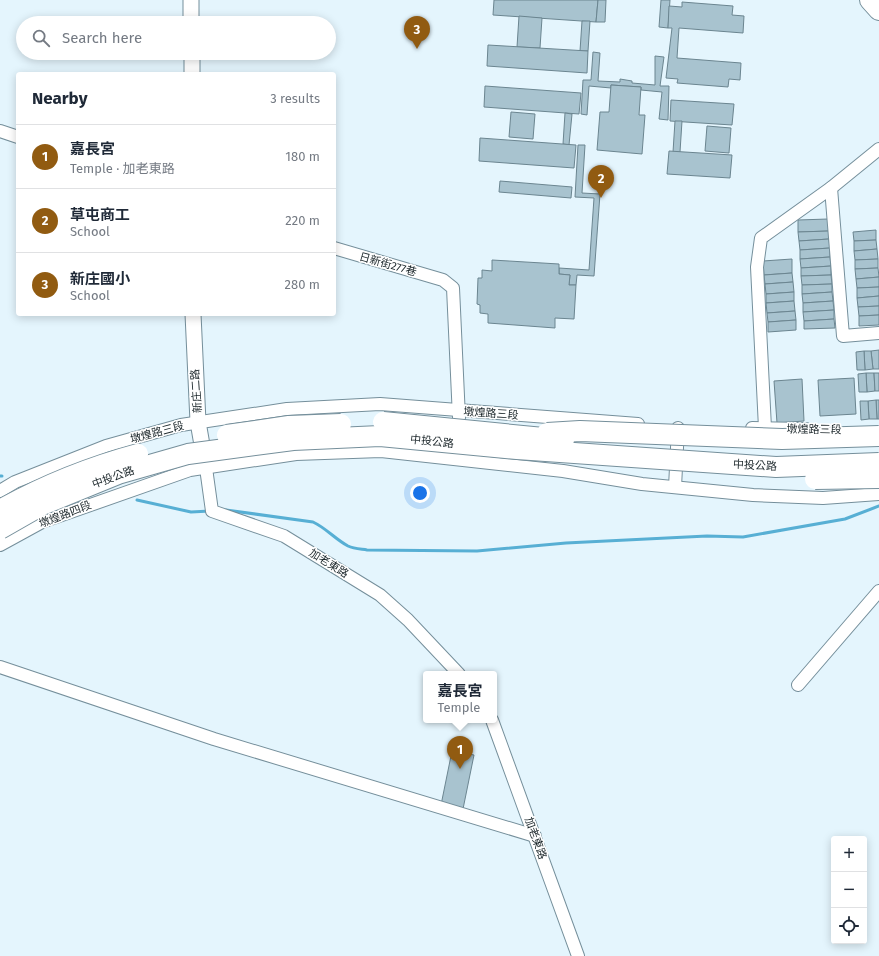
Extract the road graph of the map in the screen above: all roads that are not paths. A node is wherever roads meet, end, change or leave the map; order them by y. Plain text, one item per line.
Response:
1 (191, 0) edge
2 (870, 0) edge
3 (879, 10) edge
4 (192, 16) edge
5 (192, 60) edge
6 (192, 72) edge
7 (0, 130) edge
8 (16, 136) edge
9 (879, 149) edge
10 (831, 188) junction
11 (336, 249) edge
12 (193, 316) edge
13 (879, 333) edge
14 (459, 411) junction
15 (198, 422) junction
16 (678, 427) junction
17 (765, 428) junction
18 (879, 430) edge
19 (879, 436) edge
20 (516, 442) junction
21 (879, 449) edge
22 (457, 458) junction
23 (879, 463) edge
24 (206, 468) junction
25 (879, 478) edge
26 (15, 482) junction
27 (0, 483) edge
28 (675, 487) junction
29 (0, 491) edge
30 (879, 494) edge
31 (115, 495) junction
32 (0, 510) edge
33 (0, 528) edge
34 (0, 545) edge
35 (879, 591) edge
36 (0, 667) edge
37 (456, 671) edge
38 (798, 685) dead end
39 (493, 723) edge
40 (535, 836) junction
41 (578, 956) edge

1 - 4 street
2 - 3 main road
5 - 6 street
7 - 8 street
9 - 10 street
10 - 13 street
10 - 17 street
11 - 14 street, 日新街277巷
12 - 15 street, 新庄二路
14 - 15 street, 墩煌路三段
14 - 16 street, 墩煌路三段
14 - 22 street
15 - 24 street, 新庄二路
15 - 26 street, 墩煌路三段
16 - 17 street, 墩煌路三段
16 - 28 street
17 - 18 street, 墩煌路三段
19 - 20 main road, bridge
20 - 21 main road, 中投公路, bridge
20 - 23 main road, 中投公路, bridge
20 - 25 main road, bridge
20 - 32 main road, 中投公路, bridge
20 - 33 main road, 中投公路, bridge
22 - 24 street
22 - 28 street
24 - 31 street, 墩煌路四段
24 - 37 street, 加老東路
26 - 27 street
26 - 29 street
26 - 31 street
28 - 30 street
31 - 34 street, 墩煌路四段
35 - 38 street
36 - 40 street
39 - 40 street, 加老東路
40 - 41 street, 加老東路

